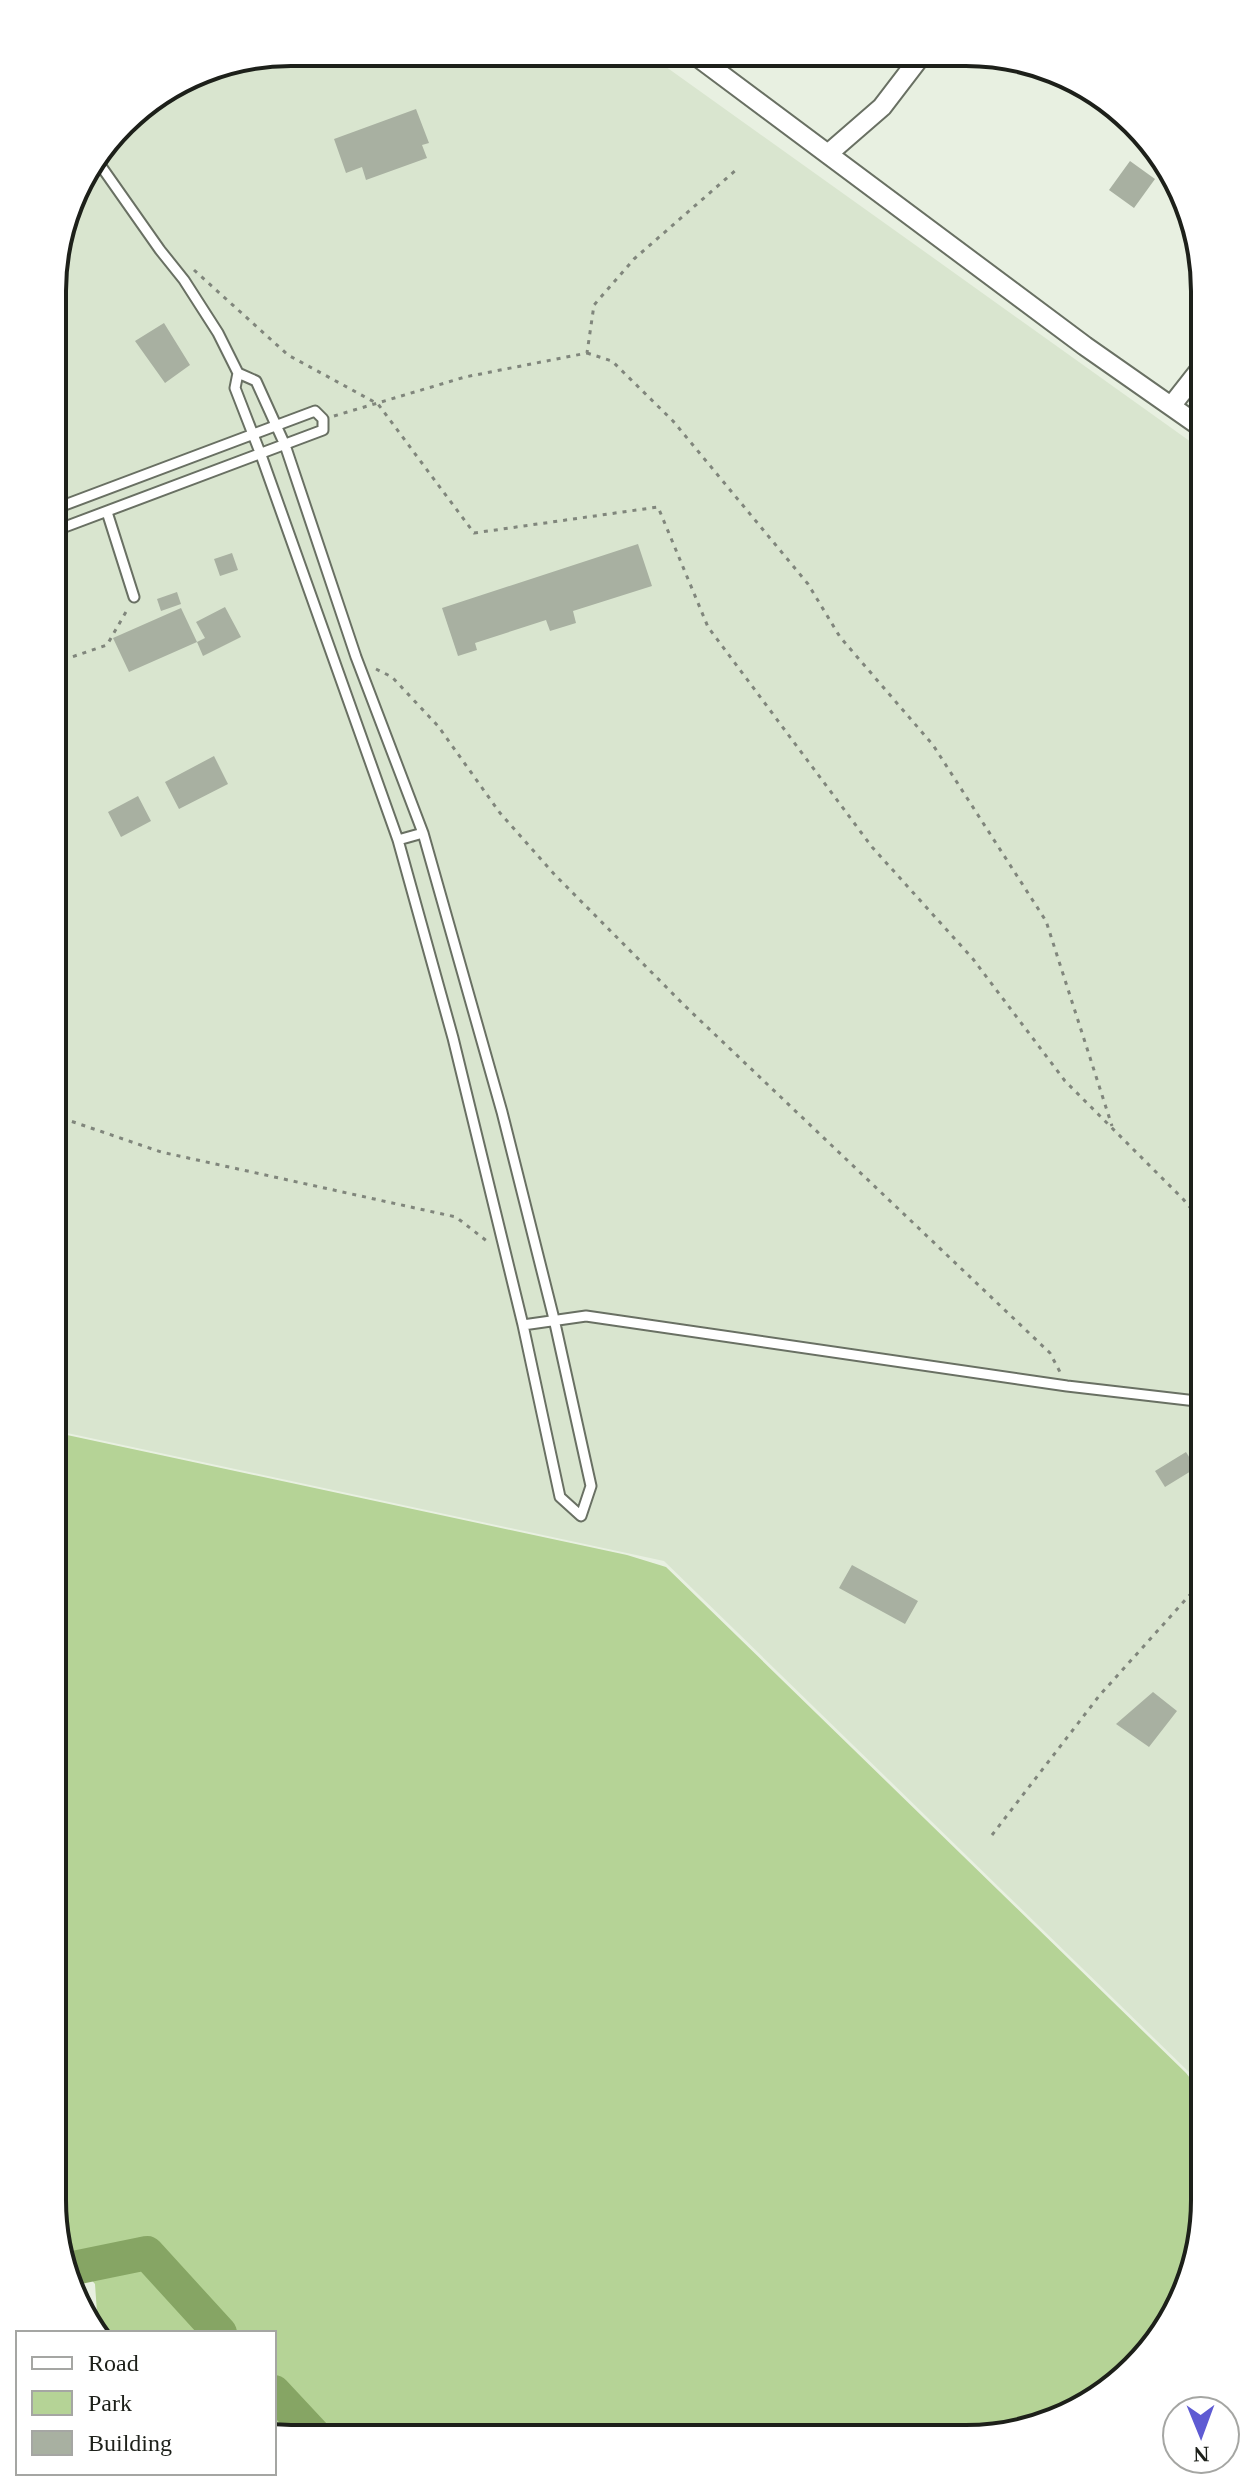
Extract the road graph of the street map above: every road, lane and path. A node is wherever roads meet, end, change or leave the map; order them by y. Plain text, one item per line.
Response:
1 (710, 66) edge
2 (913, 66) edge
3 (829, 153) junction
4 (103, 168) edge
5 (736, 170) dead end
6 (160, 250) junction
7 (587, 353) junction
8 (238, 373) junction
9 (1191, 381) edge
10 (378, 404) junction
11 (1172, 405) junction
12 (323, 419) junction
13 (1191, 419) edge
14 (275, 425) junction
15 (253, 434) junction
16 (285, 445) junction
17 (261, 455) junction
18 (66, 504) edge
19 (107, 512) junction
20 (66, 527) edge
21 (134, 597) joint
22 (356, 657) junction
23 (66, 659) edge
24 (423, 833) junction
25 (398, 840) junction
26 (66, 1119) edge
27 (1113, 1129) junction
28 (1191, 1208) edge
29 (506, 1257) junction
30 (554, 1319) junction
31 (523, 1325) junction
32 (1067, 1386) junction
33 (1191, 1400) edge
34 (1191, 1594) edge
35 (992, 1835) dead end

1 - 3 street
2 - 3 street
3 - 11 street
4 - 6 lane
5 - 7 path
6 - 8 lane
6 - 10 path
7 - 10 path
7 - 27 path
8 - 14 lane
8 - 15 lane
9 - 11 street
10 - 12 path
10 - 27 path
11 - 13 street
12 - 14 lane
12 - 16 lane
14 - 15 lane
14 - 16 lane
15 - 17 lane
15 - 18 lane
16 - 17 lane
16 - 22 lane
17 - 19 lane
17 - 25 lane
19 - 20 lane
19 - 21 lane
21 - 23 path
22 - 24 lane
22 - 32 path
24 - 25 lane
24 - 30 lane
25 - 29 lane
26 - 29 path
27 - 28 path
29 - 31 lane
30 - 31 lane
30 - 31 lane
30 - 32 lane
32 - 33 lane
34 - 35 path

